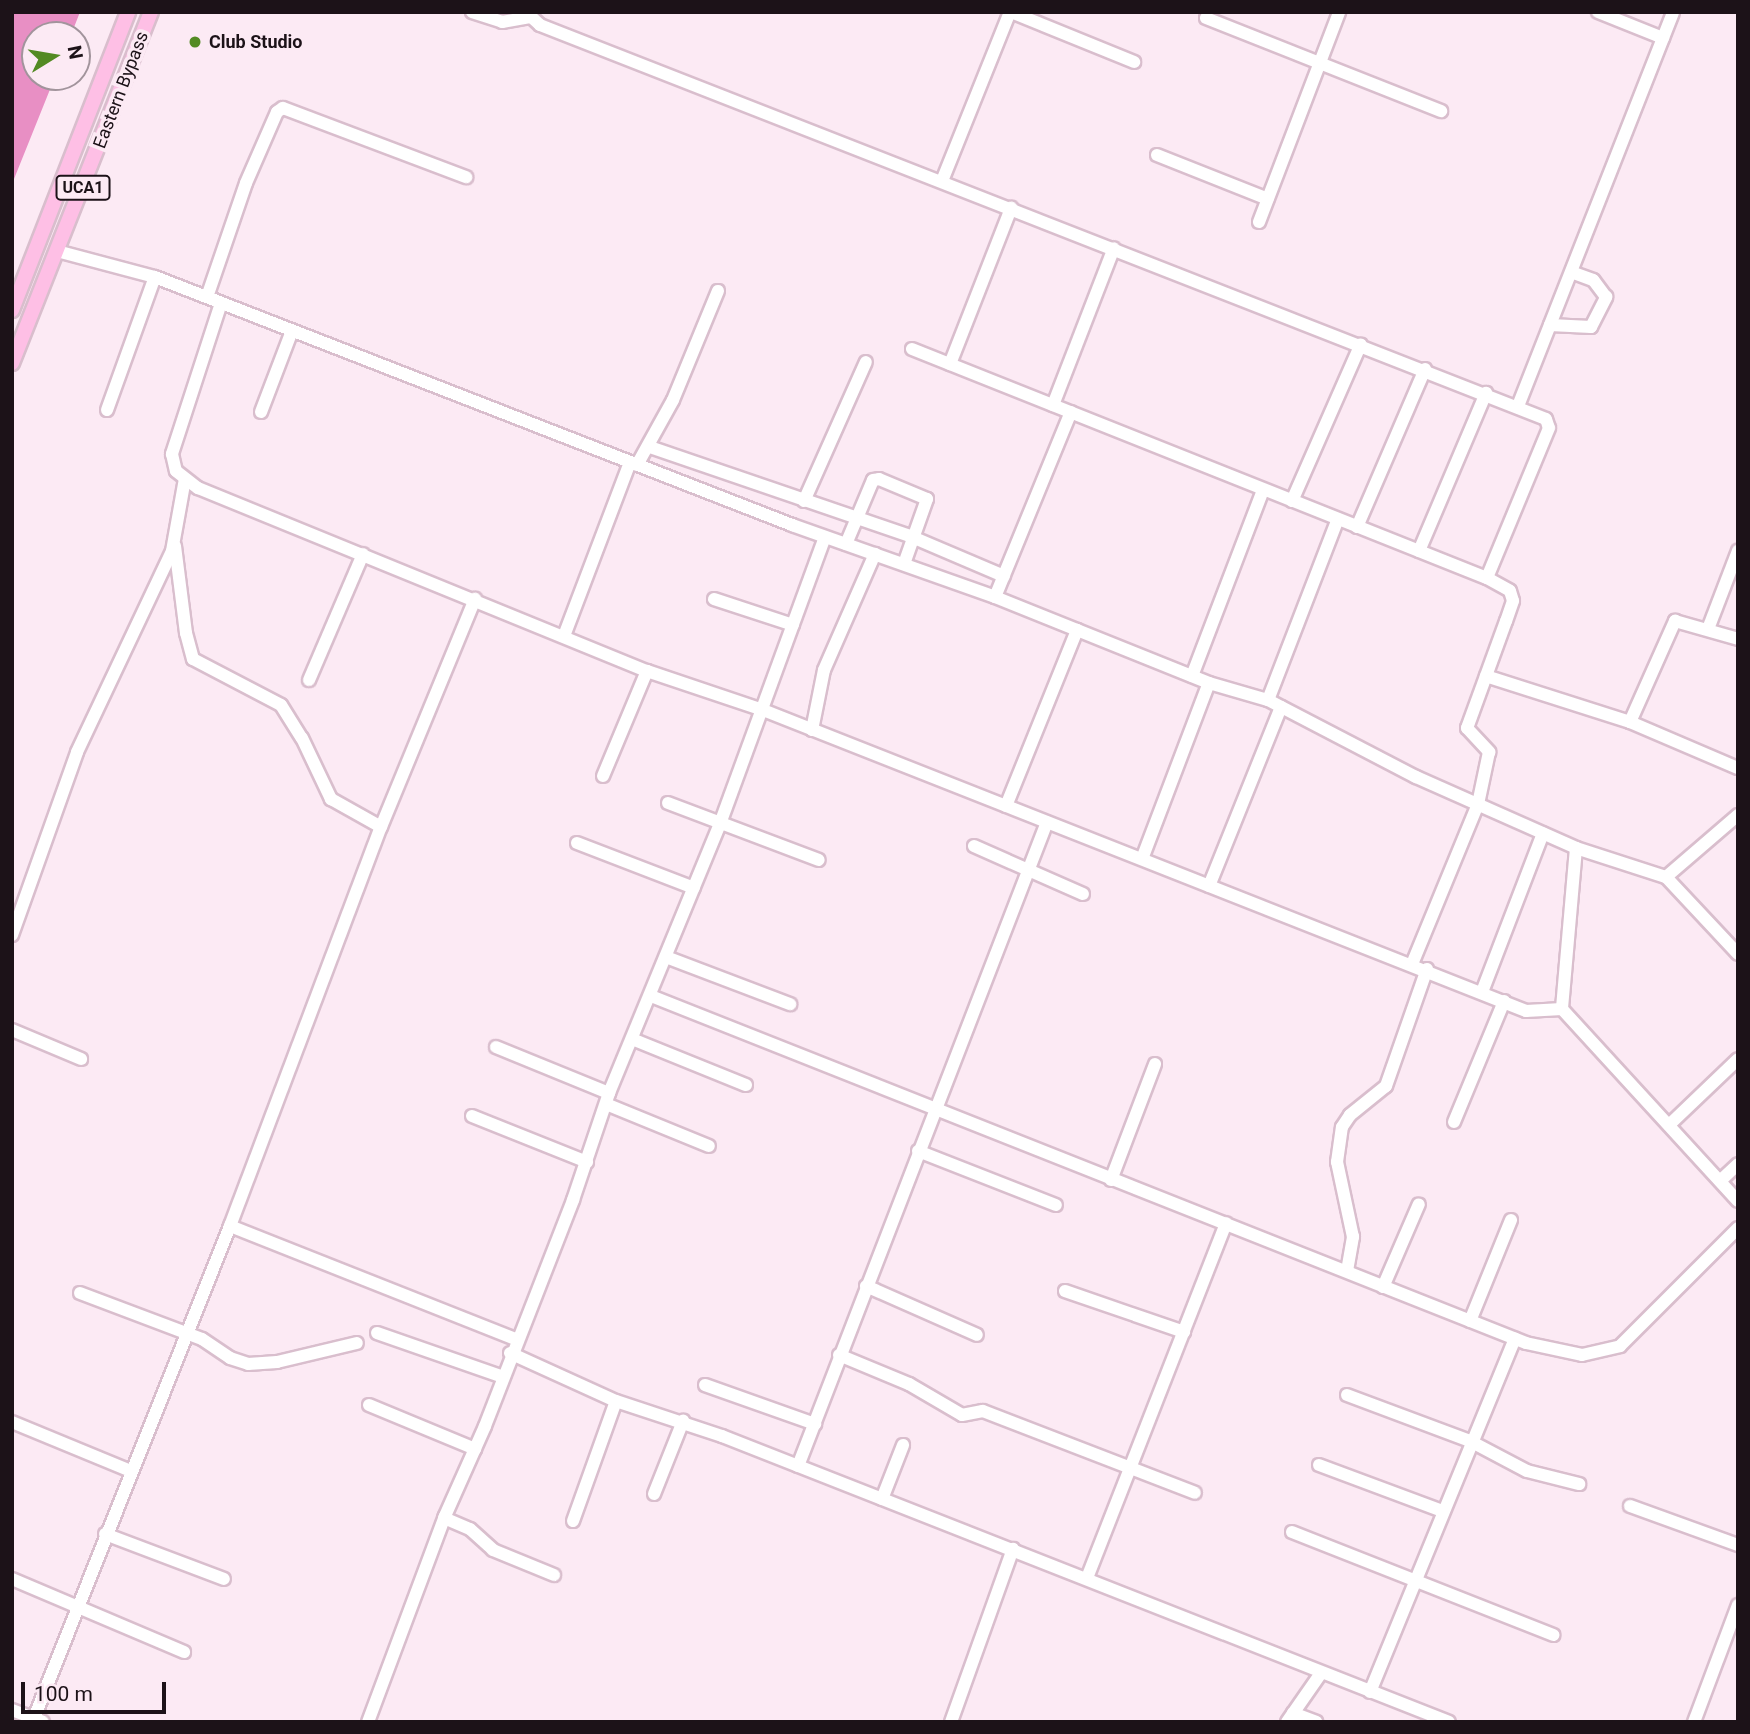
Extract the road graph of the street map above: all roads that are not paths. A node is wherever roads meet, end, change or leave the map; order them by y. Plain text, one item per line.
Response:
1 (128, 12) edge
2 (151, 12) edge
3 (472, 12) edge
4 (1011, 12) edge
5 (1339, 12) edge
6 (1598, 12) edge
7 (1673, 12) edge
8 (528, 15) edge
9 (1206, 18) dead end
10 (1663, 38) junction
11 (1134, 62) dead end
12 (1321, 62) junction
13 (1441, 111) dead end
14 (1157, 155) dead end
15 (466, 177) dead end
16 (942, 181) junction
17 (1268, 199) junction
18 (1011, 208) junction
19 (1259, 222) dead end
20 (1114, 248) junction
21 (57, 251) junction
22 (1571, 272) junction
23 (155, 277) junction
24 (718, 291) dead end
25 (207, 297) junction
26 (221, 303) junction
27 (12, 310) edge
28 (1550, 325) junction
29 (292, 331) junction
30 (1361, 344) junction
31 (912, 349) dead end
32 (866, 362) dead end
33 (12, 363) edge
34 (950, 364) junction
35 (1425, 369) junction
36 (1486, 393) junction
37 (1053, 405) junction
38 (1518, 405) junction
39 (107, 410) dead end
40 (261, 412) dead end
41 (1070, 412) junction
42 (649, 447) junction
43 (634, 463) junction
44 (185, 479) junction
45 (1264, 490) junction
46 (804, 501) junction
47 (1292, 501) junction
48 (856, 518) junction
49 (1338, 519) junction
50 (1357, 527) junction
51 (825, 537) junction
52 (914, 538) junction
53 (175, 542) junction
54 (845, 544) junction
55 (1419, 551) junction
56 (1738, 551) edge
57 (363, 554) junction
58 (875, 554) junction
59 (904, 564) junction
60 (1004, 576) junction
61 (1487, 578) junction
62 (995, 597) junction
63 (475, 599) junction
64 (714, 599) dead end
65 (793, 625) junction
66 (1708, 629) junction
67 (1077, 630) junction
68 (564, 636) junction
69 (1738, 639) edge
70 (647, 671) junction
71 (1192, 676) junction
72 (1486, 676) junction
73 (309, 680) dead end
74 (1209, 683) junction
75 (1268, 701) junction
76 (1281, 707) junction
77 (763, 710) junction
78 (1630, 722) junction
79 (812, 730) junction
80 (1738, 768) edge
81 (603, 776) dead end
82 (668, 803) dead end
83 (1478, 804) junction
84 (1006, 806) junction
85 (1738, 815) edge
86 (721, 821) junction
87 (1047, 822) junction
88 (381, 827) junction
89 (1544, 833) junction
90 (577, 843) dead end
91 (974, 846) dead end
92 (1576, 848) junction
93 (1142, 859) junction
94 (819, 860) dead end
95 (1029, 870) junction
96 (1666, 877) junction
97 (1209, 886) junction
98 (694, 887) junction
99 (1083, 894) dead end
100 (12, 935) edge
101 (1738, 954) edge
102 (666, 957) junction
103 (1412, 964) junction
104 (1427, 969) junction
105 (1482, 992) junction
106 (651, 996) junction
107 (1504, 1001) junction
108 (790, 1004) dead end
109 (1562, 1009) junction
110 (12, 1030) edge
111 (632, 1039) junction
112 (496, 1047) dead end
113 (80, 1059) dead end
114 (1738, 1059) edge
115 (1155, 1064) dead end
116 (746, 1085) dead end
117 (607, 1099) junction
118 (934, 1110) junction
119 (472, 1116) dead end
120 (1454, 1122) dead end
121 (1670, 1125) junction
122 (709, 1146) dead end
123 (918, 1151) junction
124 (587, 1162) junction
125 (1738, 1164) edge
126 (1111, 1180) junction
127 (1720, 1181) junction
128 (1738, 1201) edge
129 (1419, 1204) dead end
130 (1056, 1205) dead end
131 (1511, 1220) dead end
132 (1226, 1223) junction
133 (230, 1226) junction
134 (1738, 1228) edge
135 (1347, 1271) junction
136 (866, 1286) junction
137 (1383, 1287) junction
138 (1065, 1291) dead end
139 (80, 1293) dead end
140 (1470, 1321) junction
141 (1184, 1332) junction
142 (377, 1334) dead end
143 (186, 1335) junction
144 (978, 1335) dead end
145 (516, 1339) junction
146 (1515, 1339) junction
147 (357, 1343) dead end
148 (510, 1353) junction
149 (839, 1355) junction
150 (503, 1377) junction
151 (705, 1385) dead end
152 (1347, 1395) dead end
153 (616, 1401) junction
154 (369, 1405) dead end
155 (683, 1421) junction
156 (12, 1422) edge
157 (815, 1424) junction
158 (1470, 1441) junction
159 (903, 1445) dead end
160 (475, 1448) junction
161 (1320, 1465) dead end
162 (797, 1466) junction
163 (1128, 1468) junction
164 (131, 1471) junction
165 (1579, 1484) dead end
166 (1195, 1493) dead end
167 (654, 1494) dead end
168 (882, 1499) junction
169 (1630, 1506) dead end
170 (1443, 1511) junction
171 (444, 1518) junction
172 (573, 1521) dead end
173 (1292, 1532) dead end
174 (105, 1534) junction
175 (1738, 1545) edge
176 (1013, 1549) junction
177 (554, 1575) dead end
178 (1087, 1578) junction
179 (12, 1579) edge
180 (225, 1579) dead end
181 (1415, 1581) junction
182 (77, 1605) junction
183 (1738, 1605) edge
184 (1553, 1635) dead end
185 (184, 1651) dead end
186 (1321, 1673) junction
187 (1370, 1692) junction
188 (12, 1710) edge
189 (1290, 1718) edge
190 (39, 1720) edge
191 (368, 1722) edge
192 (951, 1722) edge
193 (1316, 1722) edge
194 (1449, 1722) edge
195 (1694, 1722) edge

1 - 27 main road, Eastern Bypass / UCA1
2 - 21 main road, Eastern Bypass / UCA1
3 - 8 street
4 - 11 street
4 - 16 street
5 - 12 street
6 - 10 street
7 - 10 street
8 - 16 street
9 - 12 street
10 - 22 street
12 - 13 street
12 - 17 street
14 - 17 street
15 - 25 street
16 - 18 street
17 - 19 street
18 - 20 street
18 - 34 street
20 - 30 street
20 - 37 street
21 - 23 street
21 - 33 main road, Eastern Bypass / UCA1
22 - 28 street
22 - 28 street
23 - 25 street
23 - 39 street
24 - 42 street
25 - 26 street
26 - 29 street
26 - 44 street
28 - 38 street
29 - 40 street
29 - 43 street
30 - 35 street
30 - 47 street
31 - 34 street
32 - 46 street
34 - 37 street
35 - 36 street
35 - 50 street
36 - 38 street
36 - 55 street
37 - 41 street
38 - 61 street
41 - 45 street
41 - 60 street
42 - 43 street
42 - 46 street
43 - 51 street
43 - 68 street
44 - 53 street
44 - 57 street
45 - 47 street
45 - 71 street
46 - 48 street
47 - 49 street
48 - 52 street
48 - 52 street
48 - 54 street
49 - 50 street
49 - 75 street
50 - 55 street
51 - 54 street
51 - 65 street
52 - 59 street
52 - 60 street
53 - 88 street
53 - 100 street
54 - 58 street
55 - 61 street
56 - 66 street
57 - 63 street
57 - 73 street
58 - 59 street
58 - 79 street
59 - 62 street
60 - 62 street
61 - 72 street
62 - 67 street
63 - 68 street
63 - 88 street
64 - 65 street
65 - 77 street
66 - 69 street
66 - 78 street
67 - 71 street
67 - 84 street
68 - 70 street
70 - 77 street
70 - 81 street
71 - 74 street
72 - 78 street
72 - 83 street
74 - 75 street
74 - 93 street
75 - 76 street
76 - 83 street
76 - 97 street
77 - 79 street
77 - 86 street
78 - 80 street
79 - 84 street
82 - 86 street
83 - 89 street
83 - 103 street
84 - 87 street
85 - 96 street
86 - 94 street
86 - 98 street
87 - 93 street
87 - 95 street
88 - 133 street
89 - 92 street
89 - 105 street
90 - 98 street
91 - 95 street
92 - 96 street
92 - 109 street
93 - 97 street
95 - 99 street
95 - 118 street
96 - 101 street
97 - 103 street
98 - 102 street
102 - 106 street
102 - 108 street
103 - 104 street
104 - 105 street
104 - 135 street
105 - 107 street
106 - 111 street
106 - 118 street
107 - 109 street
107 - 120 street
109 - 121 street
110 - 113 street
111 - 116 street
111 - 117 street
112 - 117 street
114 - 121 street
115 - 126 street
117 - 122 street
117 - 124 street
118 - 123 street
118 - 126 street
119 - 124 street
121 - 127 street
123 - 130 street
123 - 136 street
124 - 145 street
125 - 127 street
126 - 132 street
127 - 128 street
129 - 137 street
131 - 140 street
132 - 135 street
132 - 141 street
133 - 143 street
133 - 145 street
134 - 146 street
135 - 137 street
136 - 144 street
136 - 149 street
137 - 140 street
138 - 141 street
139 - 143 street
140 - 146 street
141 - 163 street
142 - 150 street
143 - 147 street
143 - 164 street
145 - 148 street
146 - 158 street
148 - 150 street
148 - 153 street
149 - 157 street
149 - 163 street
150 - 160 street
151 - 157 street
152 - 158 street
153 - 155 street
153 - 172 street
154 - 160 street
155 - 162 street
155 - 167 street
156 - 164 street
157 - 162 street
158 - 165 street
158 - 170 street
159 - 168 street
160 - 171 street
161 - 170 street
162 - 168 street
163 - 166 street
163 - 178 street
164 - 174 street
168 - 176 street
169 - 175 street
170 - 181 street
171 - 177 street
171 - 191 street
173 - 181 street
174 - 180 street
174 - 182 street
176 - 178 street
176 - 192 street
178 - 186 street
179 - 182 street
181 - 184 street
181 - 187 street
182 - 185 street
182 - 190 street
183 - 195 street
186 - 187 street
186 - 189 street
187 - 194 street
188 - 190 street
189 - 193 street

